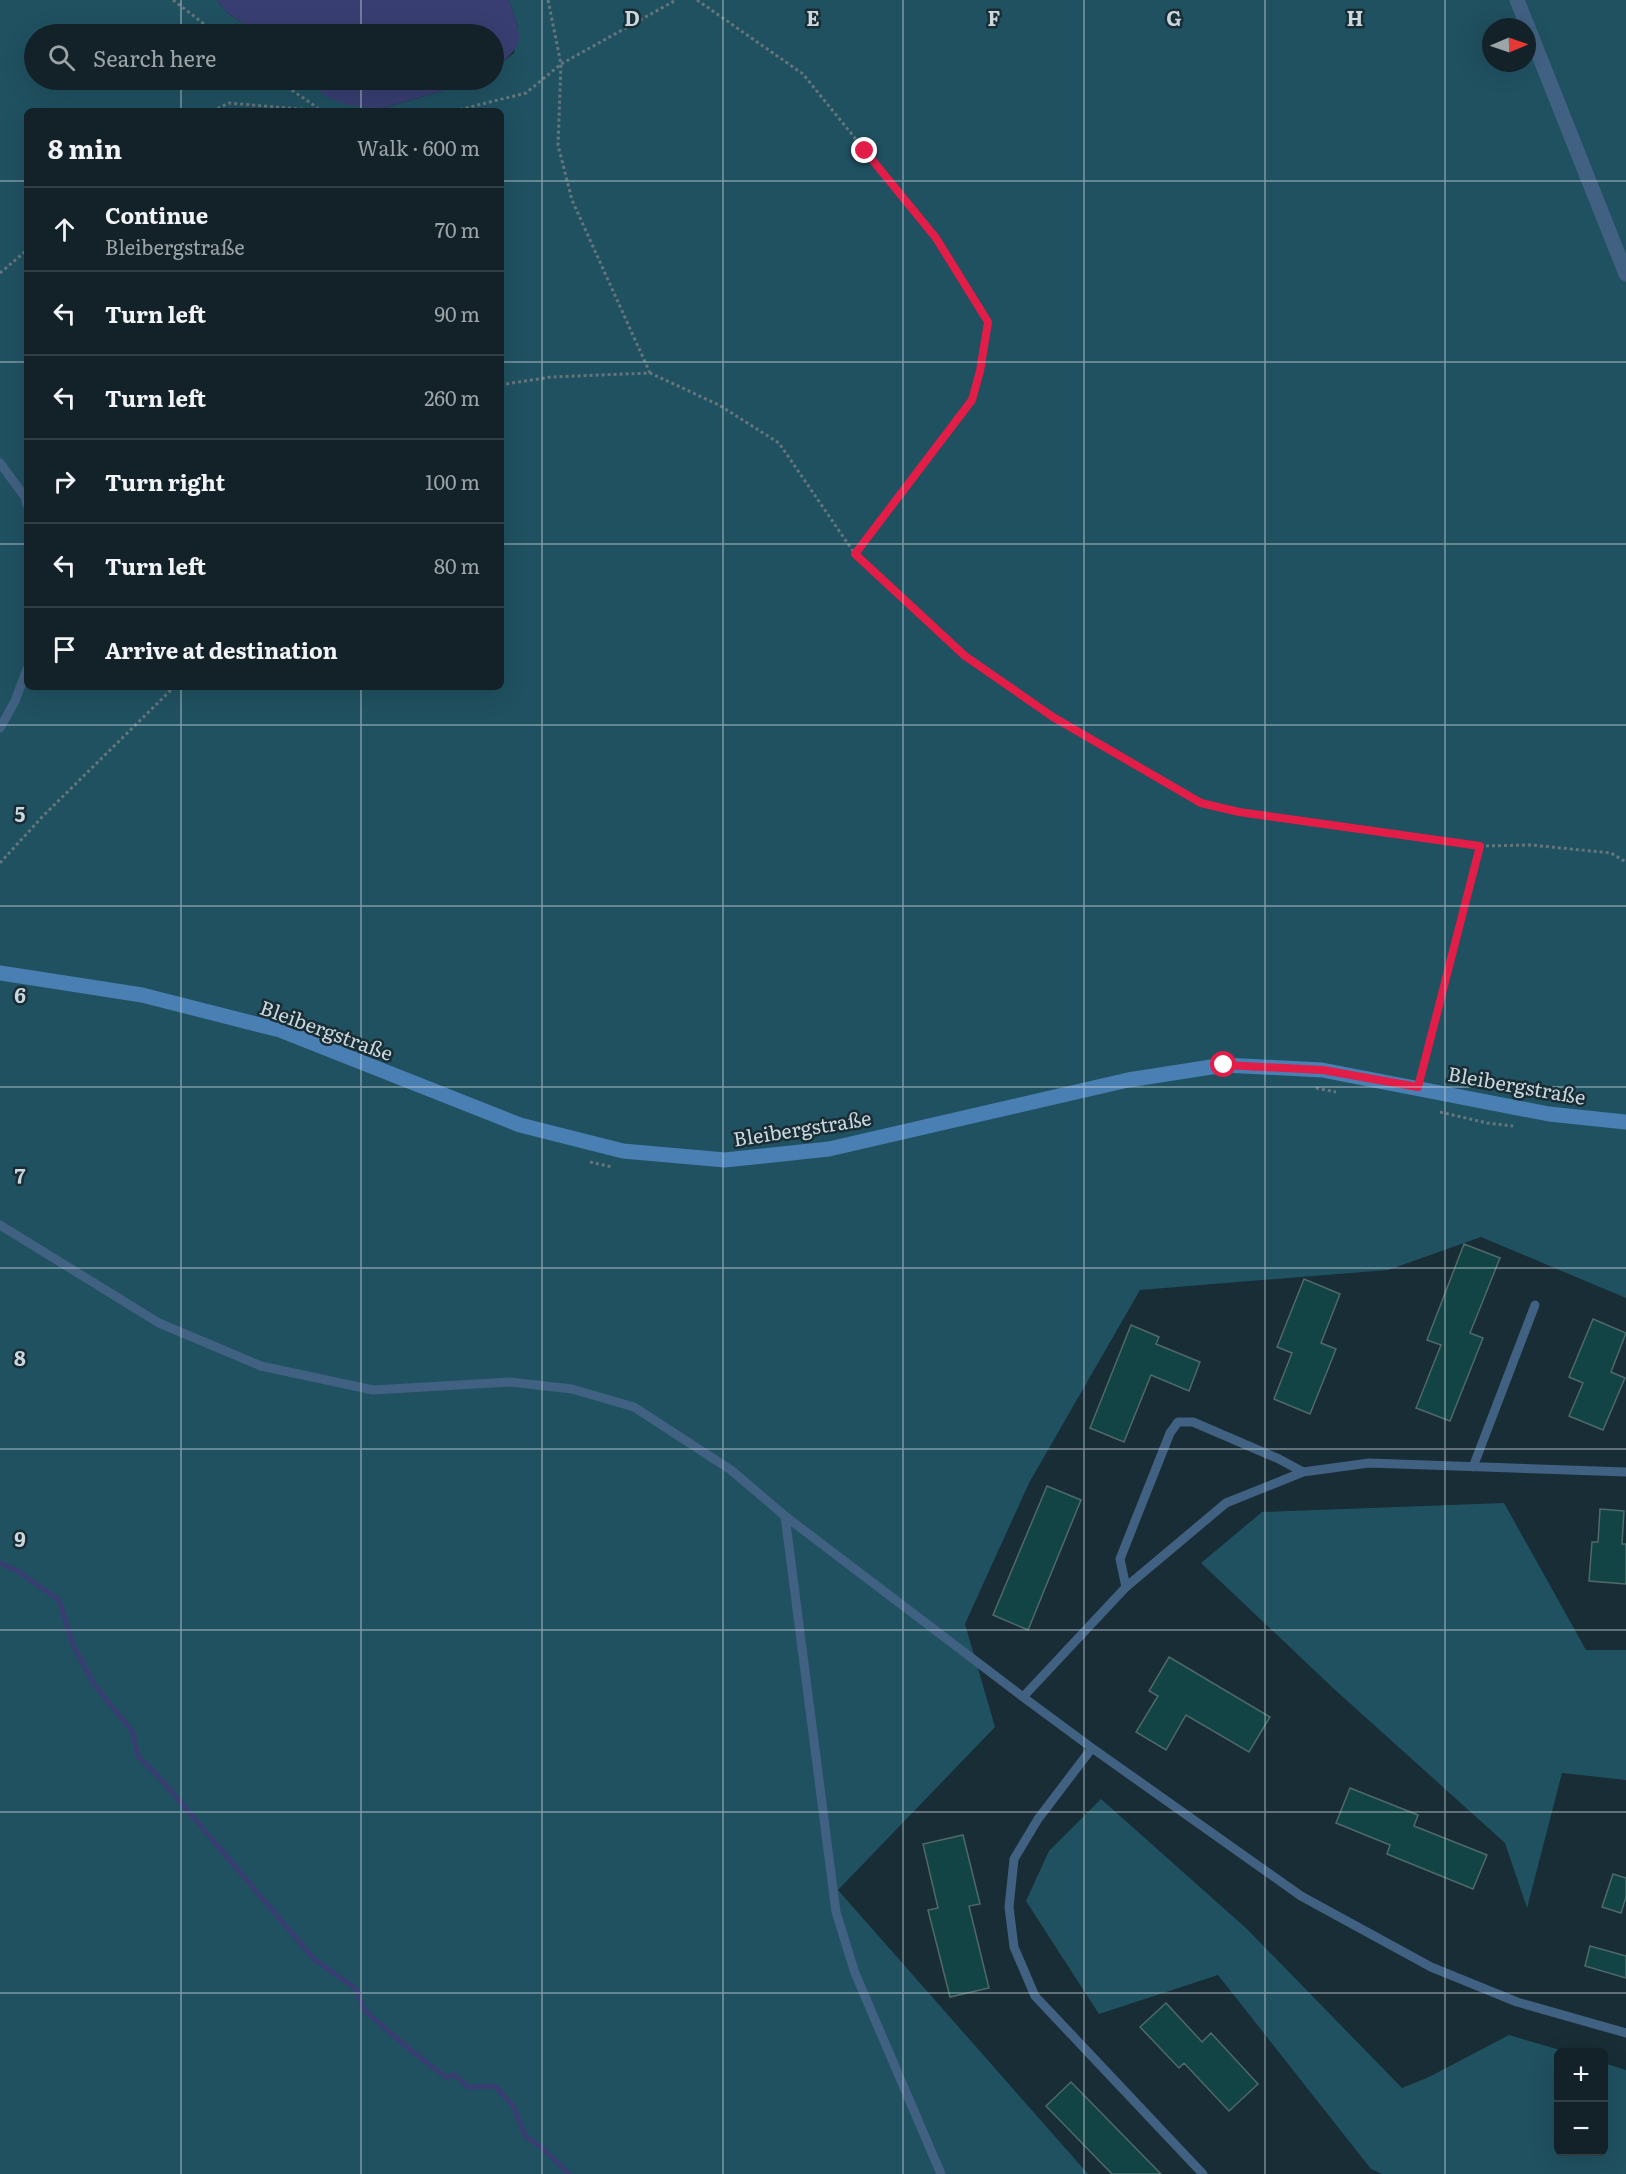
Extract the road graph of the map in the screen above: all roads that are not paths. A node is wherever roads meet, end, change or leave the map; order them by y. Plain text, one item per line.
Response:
1 (1517, 0) edge
2 (1626, 274) edge
3 (0, 463) edge
4 (24, 496) edge
5 (24, 677) edge
6 (0, 728) edge
7 (0, 973) edge
8 (1626, 1122) edge
9 (0, 1225) edge
10 (1535, 1305) dead end
11 (1473, 1467) junction
12 (1303, 1472) junction
13 (1626, 1472) edge
14 (785, 1516) junction
15 (1126, 1587) junction
16 (1023, 1697) junction
17 (1092, 1748) junction
18 (1626, 2033) edge
19 (941, 2174) edge
20 (1203, 2174) edge

1 - 2 street
3 - 4 lane
5 - 6 lane
7 - 8 street, Bleibergstraße
9 - 14 lane
10 - 11 lane
11 - 12 lane
11 - 13 lane
12 - 15 lane
12 - 15 lane
14 - 16 lane
14 - 19 lane
15 - 16 lane
16 - 17 lane
17 - 18 lane
17 - 20 lane

